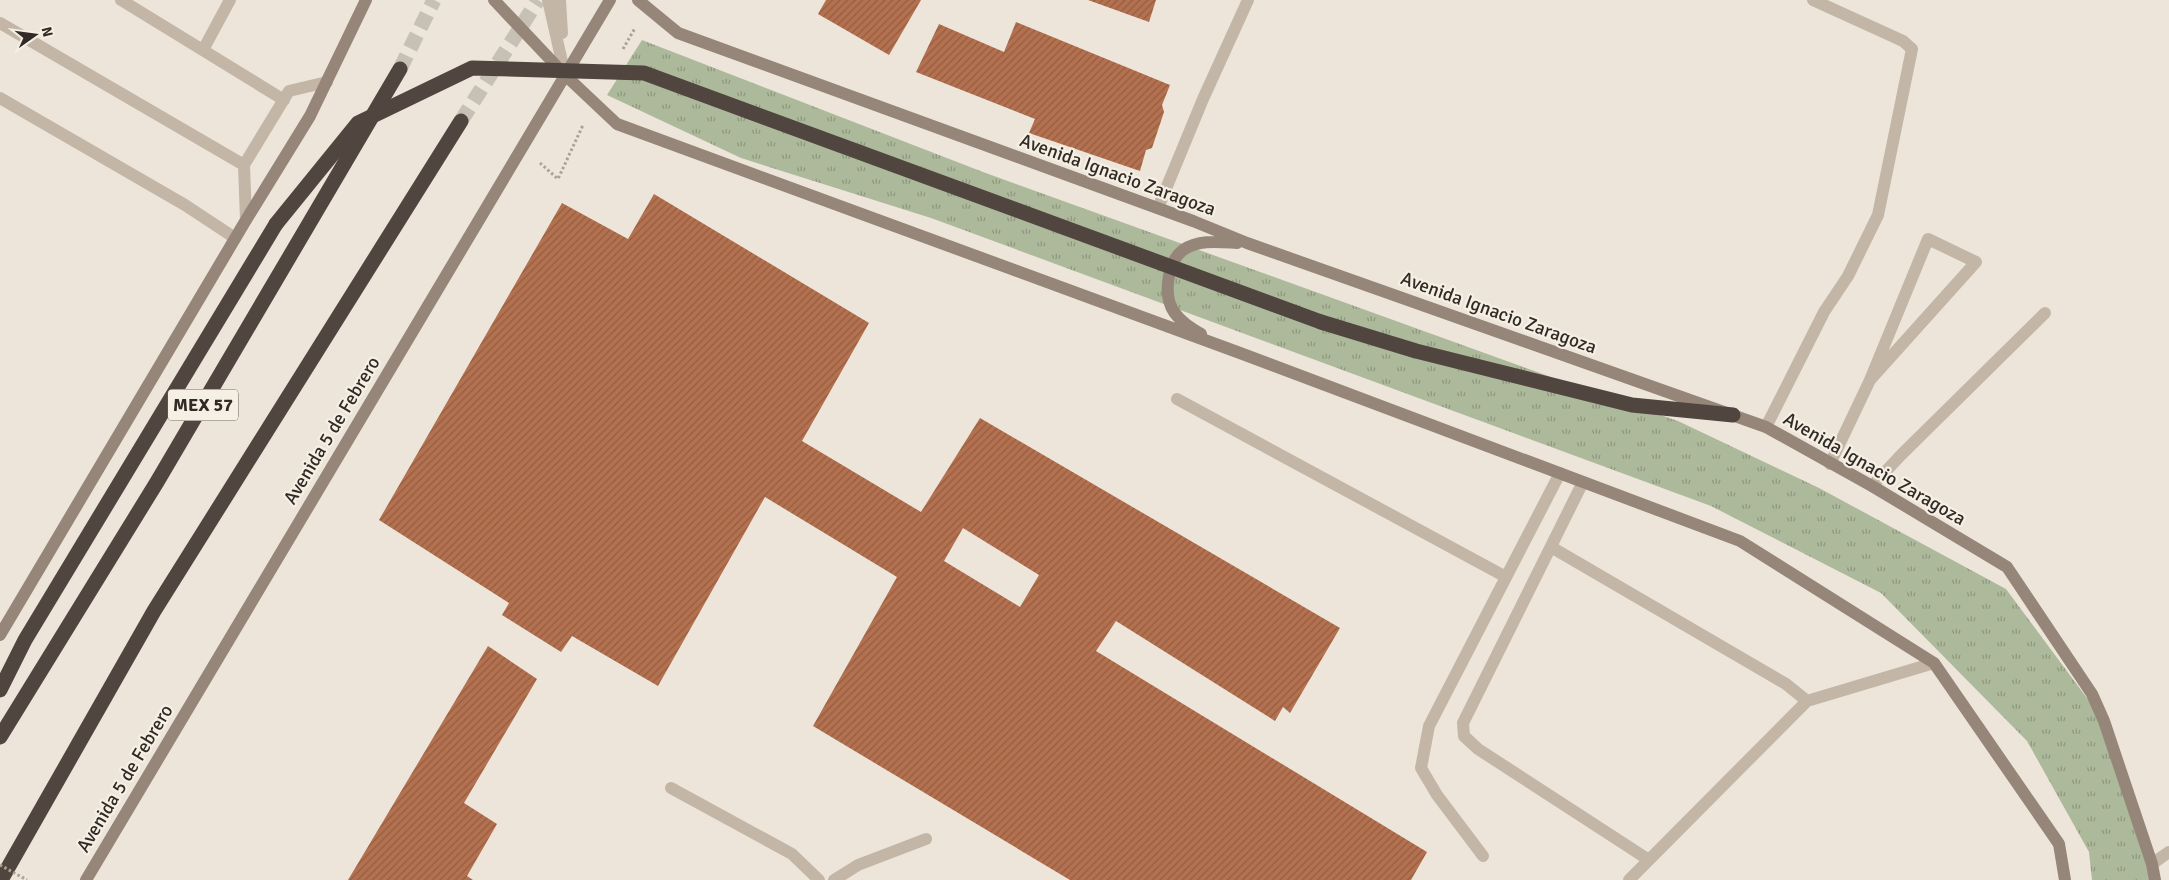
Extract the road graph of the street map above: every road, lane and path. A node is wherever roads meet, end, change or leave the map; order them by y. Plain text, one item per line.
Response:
1 (120, 0) edge
2 (230, 0) edge
3 (366, 0) edge
4 (494, 0) edge
5 (548, 0) edge
6 (560, 0) edge
7 (610, 0) edge
8 (638, 0) edge
9 (1248, 0) edge
10 (1813, 0) edge
11 (0, 23) edge
12 (202, 50) junction
13 (400, 69) tunnel mouth
14 (565, 75) junction
15 (327, 82) junction
16 (0, 98) edge
17 (284, 100) junction
18 (461, 121) tunnel mouth
19 (244, 165) junction
20 (1158, 208) junction
21 (246, 220) junction
22 (235, 238) junction
23 (1247, 243) junction
24 (2045, 313) dead end
25 (1240, 353) junction
26 (1870, 380) junction
27 (1177, 398) dead end
28 (1733, 415) junction
29 (1766, 427) junction
30 (1830, 464) junction
31 (1560, 473) junction
32 (1583, 482) junction
33 (1872, 486) junction
34 (1551, 547) junction
35 (1506, 577) junction
36 (0, 635) edge
37 (1934, 663) junction
38 (0, 690) edge
39 (1806, 701) junction
40 (0, 737) edge
41 (671, 788) dead end
42 (926, 839) dead end
43 (2169, 852) edge
44 (1483, 856) dead end
45 (1649, 860) junction
46 (2152, 864) junction
47 (0, 865) edge
48 (1, 880) edge
49 (27, 880) edge
50 (86, 880) edge
51 (819, 880) edge
52 (834, 880) edge
53 (1629, 880) edge
54 (2065, 880) edge
55 (2155, 880) edge

1 - 12 lane
2 - 12 lane
3 - 15 main road
4 - 14 main road
5 - 14 lane
6 - 14 lane
7 - 14 main road, Avenida 5 de Febrero
8 - 20 main road, Avenida Ignacio Zaragoza
9 - 20 lane
10 - 29 lane
11 - 19 lane
12 - 17 lane
13 - 40 highway, MEX 57
14 - 25 main road
14 - 50 main road, Avenida 5 de Febrero
15 - 17 lane
15 - 21 main road
16 - 22 lane
17 - 19 lane
18 - 48 highway
19 - 21 lane
20 - 23 main road, Avenida Ignacio Zaragoza
21 - 22 main road
22 - 36 main road
23 - 25 main road
23 - 28 main road, Avenida Ignacio Zaragoza
24 - 33 lane
25 - 31 main road
26 - 26 lane
26 - 30 lane
27 - 35 lane
28 - 29 main road, Avenida Ignacio Zaragoza
28 - 38 highway, bridge
29 - 30 main road, Avenida Ignacio Zaragoza
30 - 33 main road, Avenida Ignacio Zaragoza
31 - 32 main road
31 - 35 lane
32 - 34 lane
32 - 37 main road
33 - 46 main road, Avenida Ignacio Zaragoza
34 - 39 lane
34 - 45 lane
35 - 44 lane
37 - 39 lane
37 - 54 main road
39 - 45 lane
41 - 51 lane
42 - 52 lane
43 - 46 lane
45 - 53 lane
46 - 55 main road, Avenida Ignacio Zaragoza
47 - 49 path, bridge

